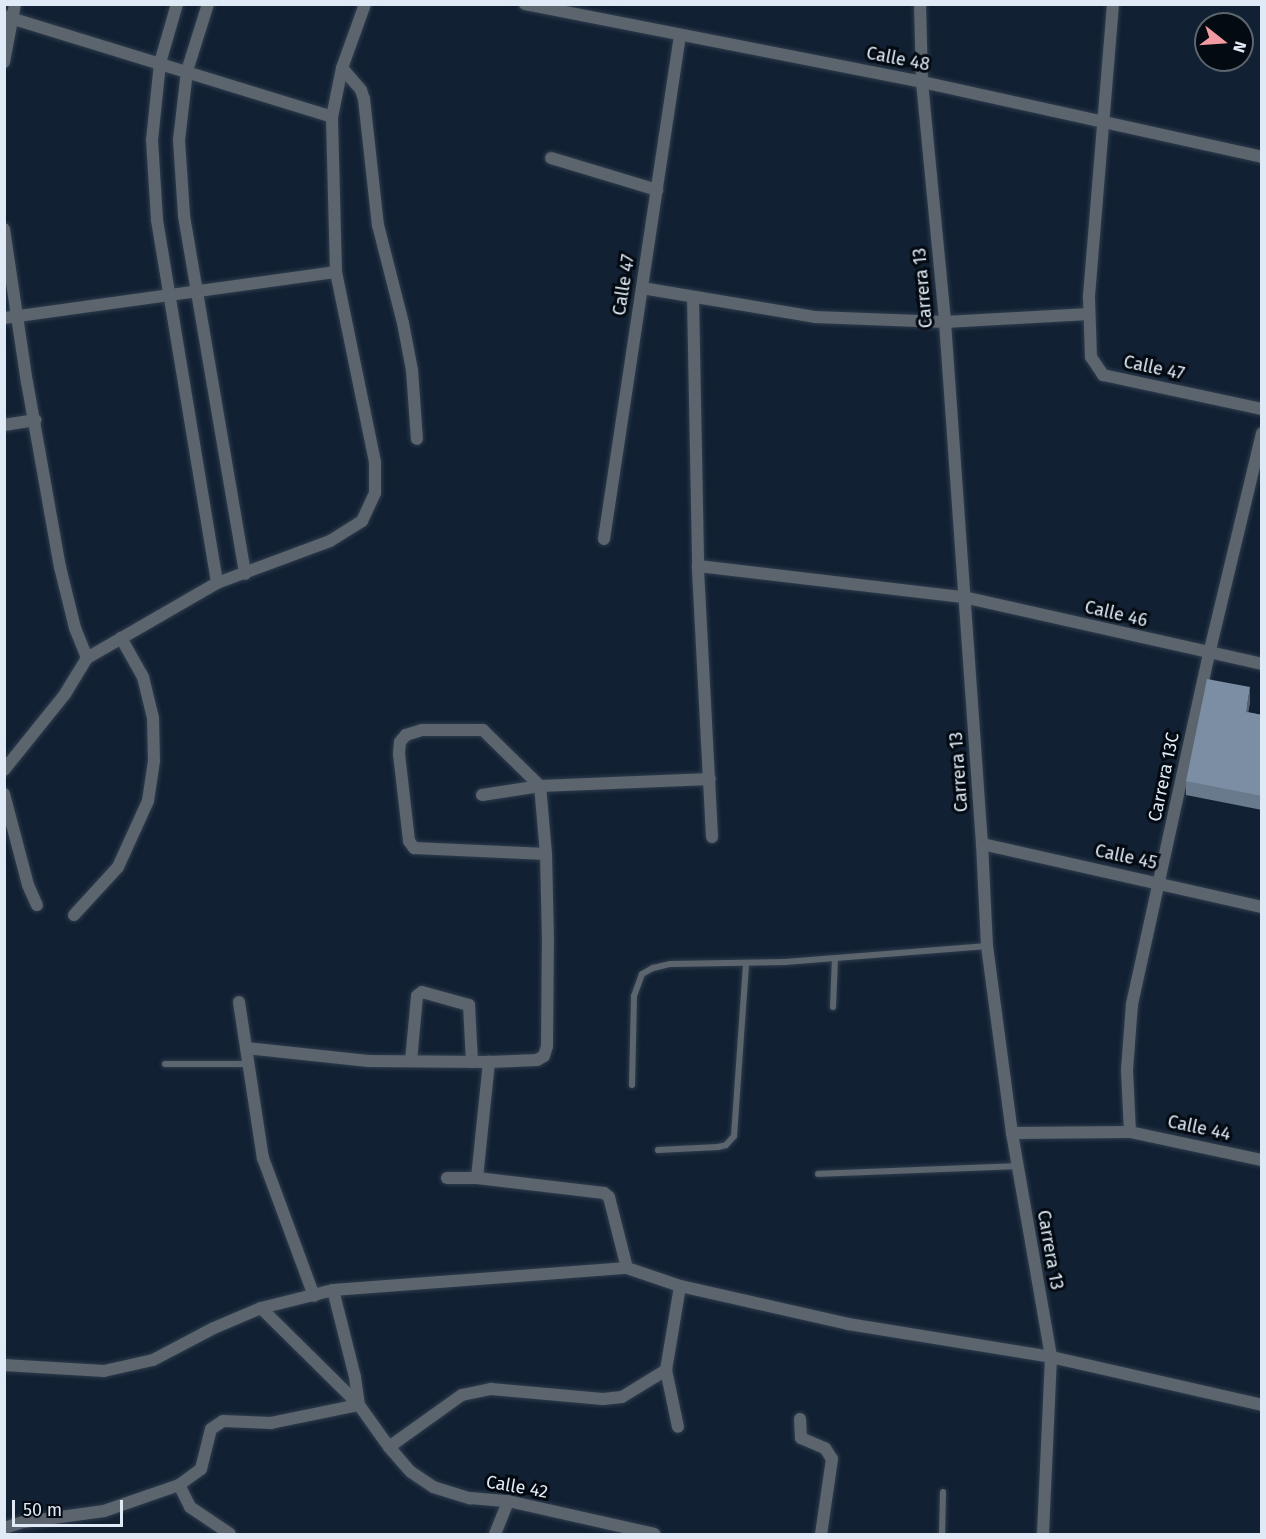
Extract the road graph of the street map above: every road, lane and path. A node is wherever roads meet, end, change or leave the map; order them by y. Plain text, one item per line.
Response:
1 (15, 4) edge
2 (177, 4) edge
3 (208, 4) edge
4 (365, 4) edge
5 (525, 4) edge
6 (920, 4) edge
7 (1113, 4) edge
8 (8, 17) edge
9 (680, 35) junction
10 (4, 62) edge
11 (160, 63) junction
12 (342, 68) junction
13 (187, 71) junction
14 (922, 82) junction
15 (332, 117) junction
16 (1102, 120) junction
17 (1262, 157) edge
18 (551, 158) dead end
19 (657, 190) junction
20 (4, 229) edge
21 (336, 272) junction
22 (642, 288) junction
23 (197, 291) junction
24 (171, 295) junction
25 (693, 297) junction
26 (1089, 314) junction
27 (19, 315) junction
28 (4, 318) edge
29 (945, 322) junction
30 (1262, 409) edge
31 (36, 420) junction
32 (4, 425) edge
33 (1262, 433) edge
34 (417, 439) dead end
35 (604, 539) dead end
36 (698, 566) junction
37 (244, 574) junction
38 (217, 583) junction
39 (963, 597) junction
40 (121, 638) junction
41 (1209, 654) junction
42 (87, 658) junction
43 (1262, 664) edge
44 (4, 770) edge
45 (710, 778) junction
46 (540, 786) junction
47 (4, 794) edge
48 (482, 795) dead end
49 (712, 837) dead end
50 (982, 843) junction
51 (546, 854) junction
52 (1160, 883) junction
53 (37, 905) dead end
54 (1262, 907) edge
55 (74, 915) dead end
56 (987, 946) junction
57 (835, 958) junction
58 (746, 963) junction
59 (239, 1002) dead end
60 (833, 1007) dead end
61 (246, 1048) junction
62 (411, 1061) junction
63 (472, 1062) junction
64 (489, 1062) junction
65 (165, 1064) dead end
66 (247, 1064) junction
67 (632, 1085) dead end
68 (1130, 1131) junction
69 (1012, 1133) junction
70 (658, 1150) dead end
71 (1262, 1160) edge
72 (1017, 1166) junction
73 (818, 1173) dead end
74 (447, 1178) dead end
75 (477, 1178) junction
76 (627, 1268) junction
77 (680, 1286) junction
78 (333, 1290) junction
79 (315, 1296) junction
80 (261, 1308) junction
81 (1051, 1357) junction
82 (4, 1365) edge
83 (666, 1370) junction
84 (359, 1405) junction
85 (1262, 1405) edge
86 (800, 1419) dead end
87 (678, 1427) dead end
88 (389, 1447) junction
89 (178, 1485) junction
90 (943, 1492) dead end
91 (508, 1501) junction
92 (4, 1528) edge
93 (230, 1534) edge
94 (495, 1534) edge
95 (654, 1534) edge
96 (821, 1534) edge
97 (942, 1534) edge
98 (1043, 1534) edge

1 - 8 street
2 - 11 street
3 - 13 street
4 - 12 street
5 - 9 street, Calle 48
6 - 14 street, Carrera 13
7 - 16 street, Calle 47
8 - 10 street
8 - 11 street
9 - 14 street, Calle 48
9 - 19 street, Calle 47
11 - 13 street
11 - 24 street
12 - 15 street
12 - 34 street
13 - 15 street
13 - 23 street
14 - 16 street, Calle 48
14 - 29 street, Carrera 13
15 - 21 street
16 - 17 street, Calle 48
16 - 26 street, Calle 47
18 - 19 street
19 - 22 street, Calle 47
20 - 27 street
21 - 23 street
21 - 37 street
22 - 25 street
22 - 35 street, Calle 47
23 - 24 street
23 - 37 street
24 - 27 street
24 - 38 street
25 - 29 street
25 - 36 street
26 - 29 street
26 - 30 street, Calle 47
27 - 28 street
27 - 31 street
29 - 39 street, Carrera 13
31 - 32 street
31 - 42 street
33 - 41 street, Carrera 13C
36 - 39 street, Calle 46
36 - 45 street
37 - 38 street
38 - 40 street
39 - 41 street, Calle 46
39 - 50 street, Carrera 13
40 - 42 street
40 - 55 street
41 - 43 street, Calle 46
41 - 52 street, Carrera 13C
42 - 44 street
45 - 46 street
45 - 49 street
46 - 48 street
46 - 51 street
46 - 51 street
47 - 53 street
50 - 52 street, Calle 45
50 - 56 street, Carrera 13
51 - 64 street
52 - 54 street, Calle 45
52 - 68 street, Carrera 13C
56 - 57 lane
56 - 69 street, Carrera 13
57 - 58 lane
57 - 60 lane
58 - 67 lane
58 - 70 lane
59 - 61 street
61 - 62 street
61 - 66 street
62 - 63 street
62 - 63 street
63 - 64 street
64 - 75 street
65 - 66 lane
66 - 79 street
68 - 69 street, Calle 44
68 - 71 street, Calle 44
69 - 72 street, Carrera 13
72 - 73 lane
72 - 81 street, Carrera 13
74 - 75 street
75 - 76 street
76 - 77 street
76 - 78 street
77 - 81 street
77 - 83 street
78 - 79 street
78 - 84 street
79 - 80 street
80 - 82 street
80 - 84 street, Calle 42
81 - 85 street
81 - 98 street, Carrera 13
83 - 87 street
83 - 88 street
84 - 88 street, Calle 42
84 - 89 street
86 - 96 street
88 - 91 street, Calle 42
89 - 92 street
89 - 93 street
90 - 97 lane
91 - 94 street
91 - 95 street, Calle 42

